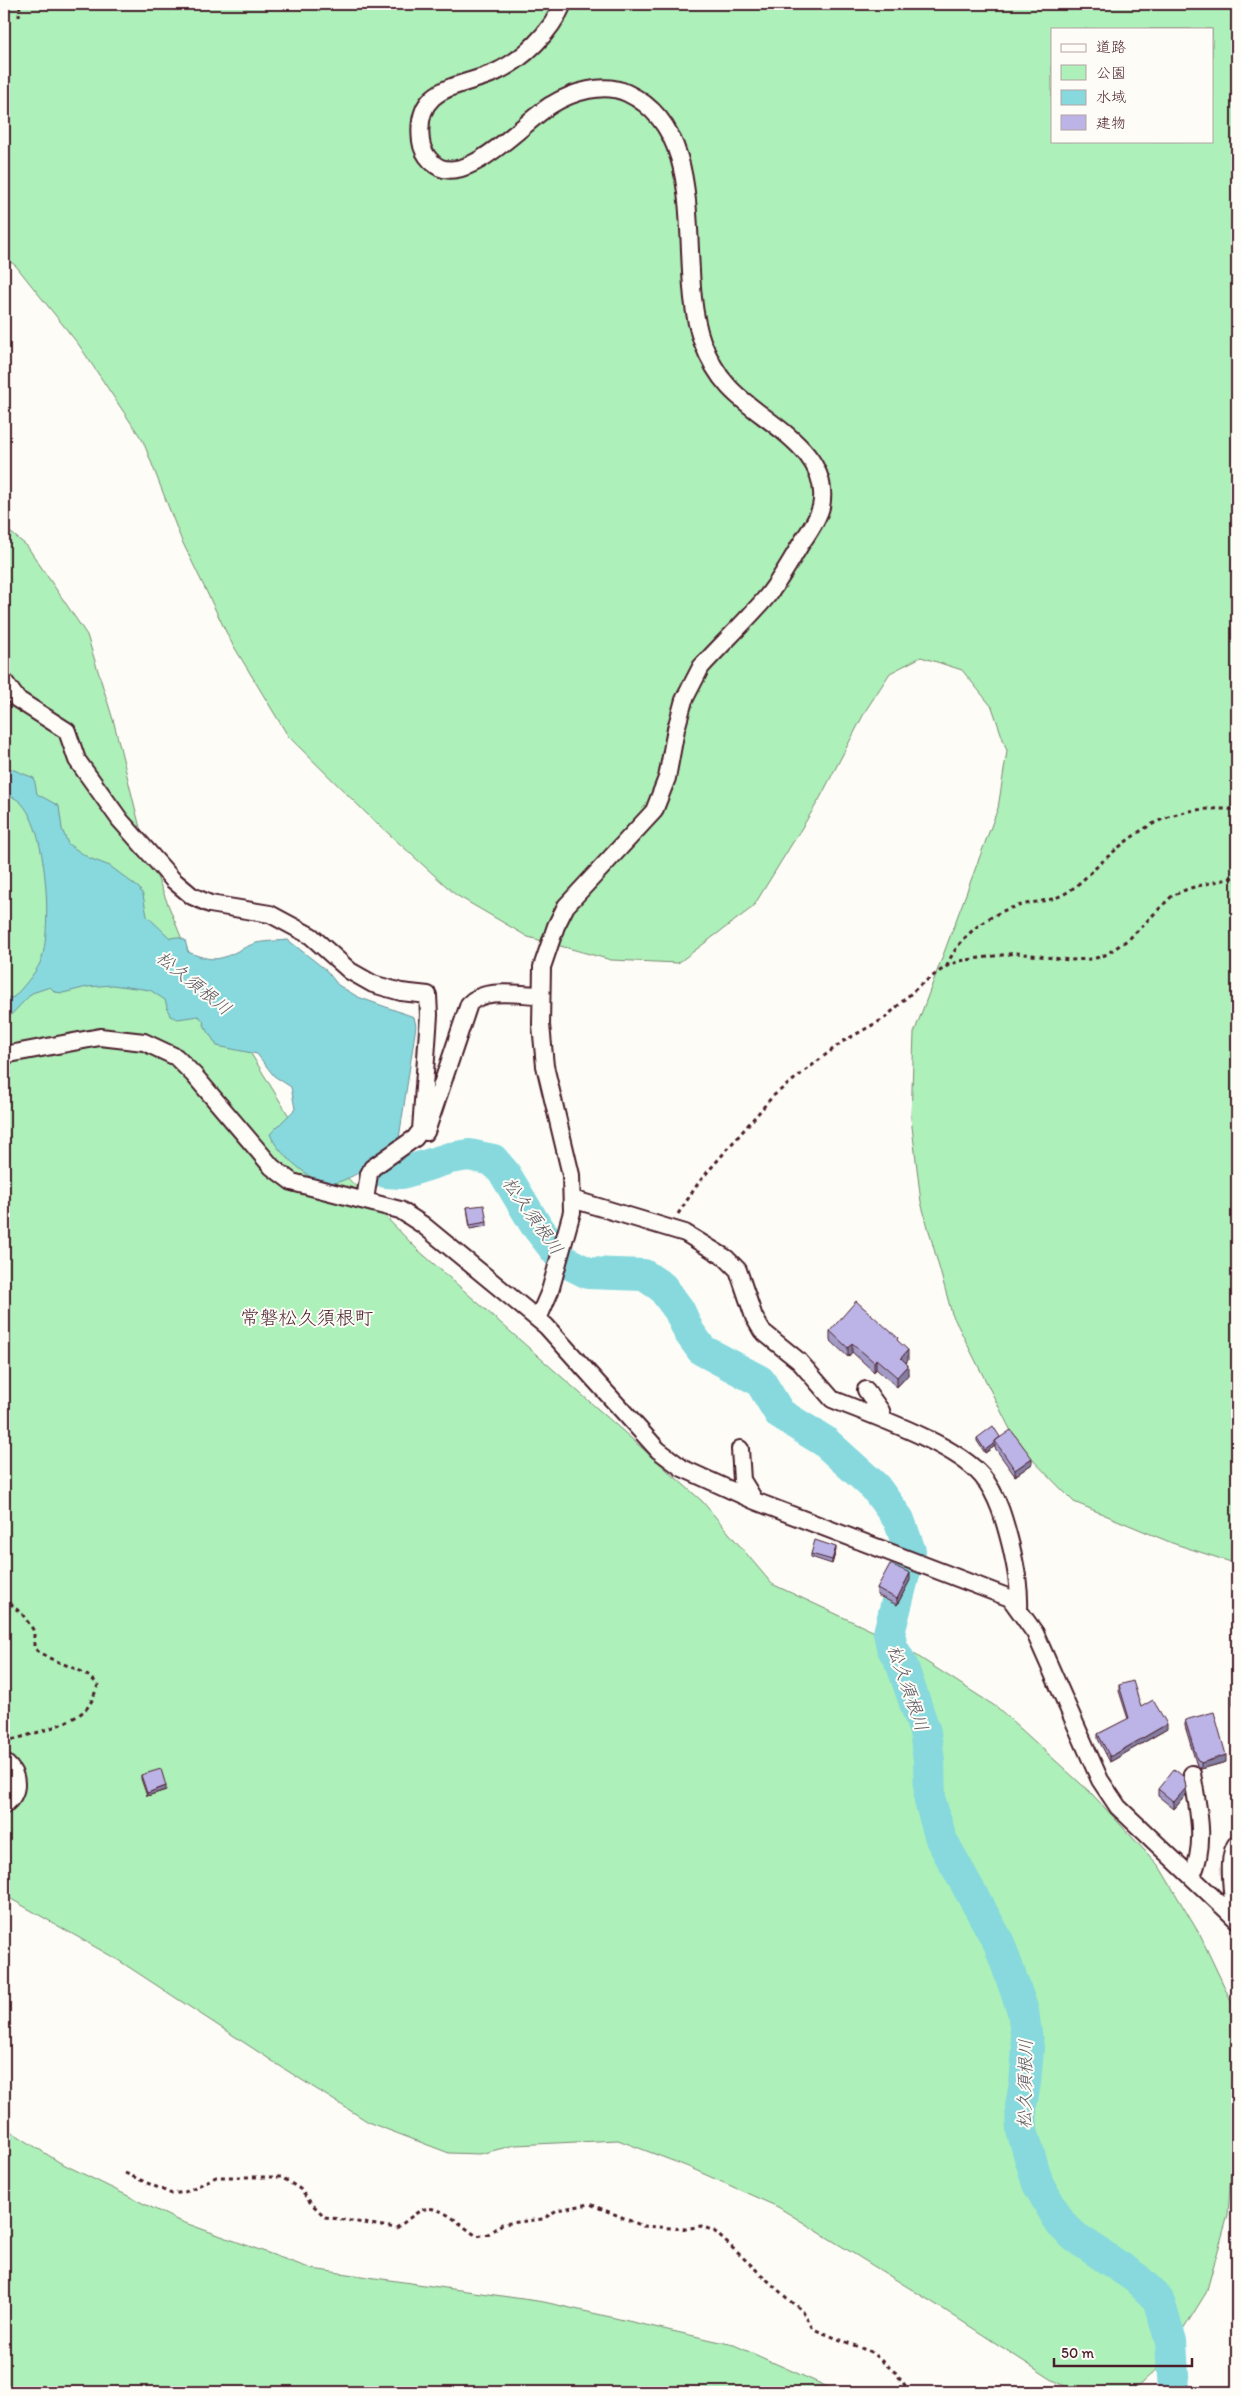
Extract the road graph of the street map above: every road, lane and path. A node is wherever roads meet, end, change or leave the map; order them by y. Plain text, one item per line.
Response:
1 (20, 4) edge
2 (563, 4) edge
3 (18, 17) dead end
4 (4, 681) edge
5 (1237, 810) edge
6 (1237, 876) edge
7 (947, 966) junction
8 (541, 996) junction
9 (4, 1055) edge
10 (419, 1134) junction
11 (572, 1199) junction
12 (365, 1200) junction
13 (670, 1227) junction
14 (538, 1320) junction
15 (866, 1390) dead end
16 (884, 1420) junction
17 (740, 1449) dead end
18 (755, 1501) junction
19 (4, 1598) edge
20 (1019, 1610) junction
21 (4, 1742) edge
22 (4, 1762) edge
23 (1192, 1774) dead end
24 (4, 1805) edge
25 (1237, 1843) edge
26 (1192, 1876) junction
27 (1236, 1918) edge
28 (124, 2173) dead end
29 (1188, 2385) dead end
30 (910, 2392) edge
31 (1188, 2392) edge

1 - 3 path
2 - 8 street
4 - 10 street
5 - 7 path
6 - 7 path
7 - 13 path
8 - 10 street
8 - 11 street
9 - 12 street
10 - 12 street
11 - 13 street
11 - 14 street
12 - 14 street
13 - 16 street
14 - 18 street
15 - 16 street
16 - 20 street
17 - 18 street
18 - 20 street
19 - 21 path
20 - 26 street
22 - 24 street
23 - 26 street
25 - 27 street
26 - 27 street
28 - 30 path
29 - 31 path

